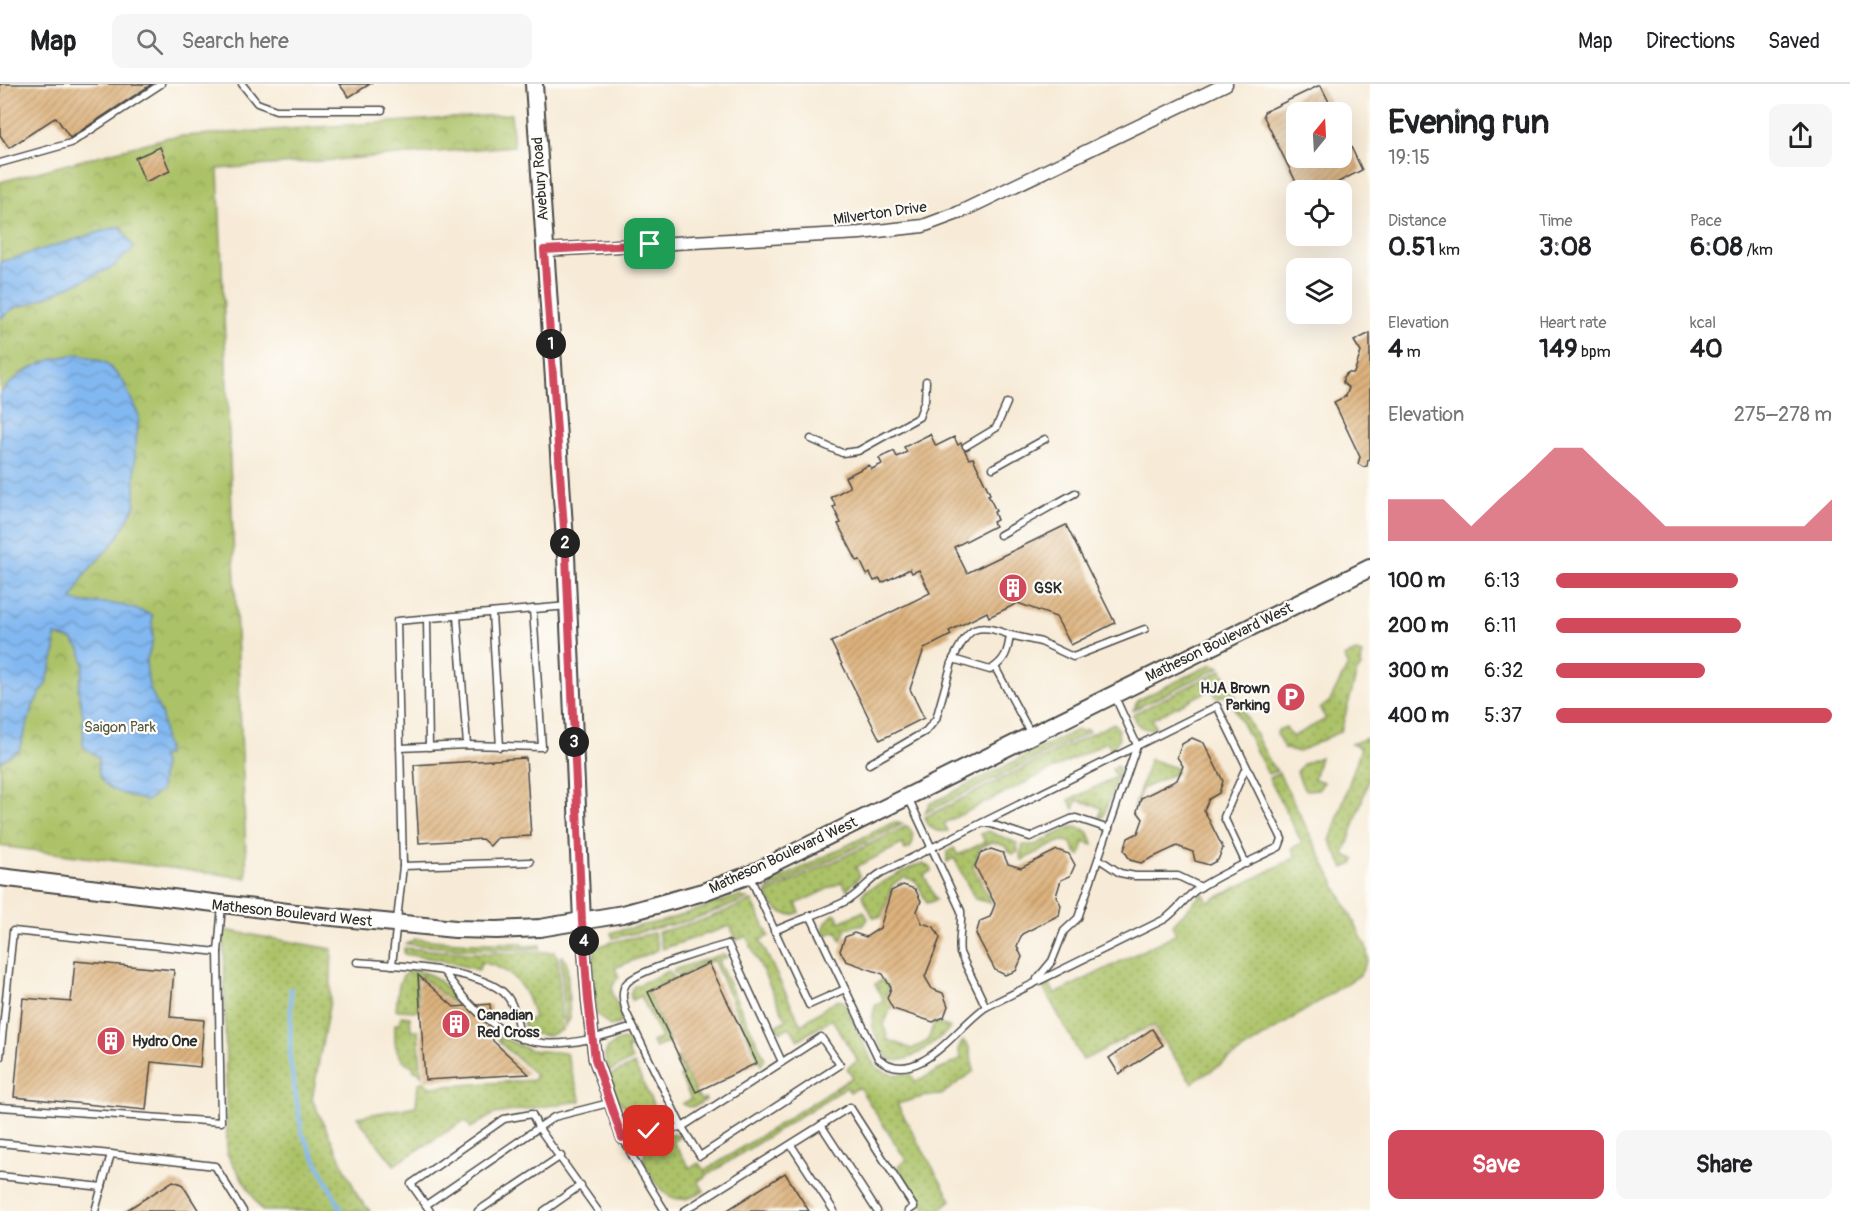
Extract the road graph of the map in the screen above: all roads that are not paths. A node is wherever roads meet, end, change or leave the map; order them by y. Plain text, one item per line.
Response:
1 (161, 84) edge
2 (242, 84) edge
3 (534, 84) edge
4 (1226, 84) edge
5 (381, 110) dead end
6 (0, 162) edge
7 (544, 250) junction
8 (926, 381) dead end
9 (1007, 403) dead end
10 (811, 439) dead end
11 (1046, 439) dead end
12 (966, 446) dead end
13 (993, 468) dead end
14 (1075, 493) dead end
15 (1000, 535) dead end
16 (1370, 568) edge
17 (568, 606) junction
18 (533, 609) junction
19 (492, 613) junction
20 (457, 616) junction
21 (426, 619) junction
22 (1145, 629) dead end
23 (1010, 635) junction
24 (953, 659) junction
25 (995, 667) junction
26 (1114, 694) junction
27 (1031, 734) junction
28 (1137, 745) junction
29 (467, 746) junction
30 (429, 747) junction
31 (500, 747) junction
32 (400, 748) junction
33 (869, 764) dead end
34 (1246, 767) junction
35 (907, 796) junction
36 (980, 823) junction
37 (1109, 829) junction
38 (932, 847) junction
39 (1099, 859) junction
40 (530, 862) dead end
41 (1246, 864) junction
42 (402, 866) junction
43 (748, 874) junction
44 (0, 877) edge
45 (1201, 887) junction
46 (222, 905) junction
47 (810, 915) junction
48 (582, 921) junction
49 (397, 924) junction
50 (774, 931) junction
51 (218, 951) junction
52 (357, 962) dead end
53 (392, 965) junction
54 (443, 971) junction
55 (1035, 982) junction
56 (845, 989) junction
57 (986, 1007) junction
58 (633, 1027) junction
59 (521, 1038) junction
60 (592, 1040) junction
61 (0, 1057) edge
62 (782, 1062) junction
63 (609, 1103) junction
64 (0, 1107) edge
65 (821, 1125) junction
66 (538, 1126) junction
67 (682, 1127) junction
68 (622, 1138) junction
69 (0, 1143) edge
70 (791, 1145) junction
71 (111, 1154) junction
72 (561, 1156) junction
73 (0, 1176) edge
74 (581, 1185) junction
75 (102, 1187) junction
76 (428, 1208) edge
77 (95, 1211) edge
78 (243, 1211) edge
79 (478, 1211) edge
80 (544, 1211) edge
81 (598, 1211) edge
82 (665, 1211) edge
83 (684, 1211) edge
84 (834, 1211) edge
85 (877, 1211) edge
86 (908, 1211) edge

1 - 6 lane
2 - 5 lane
3 - 7 street, Avebury Road
4 - 7 street, Milverton Drive
7 - 17 street, Avebury Road
8 - 10 lane
9 - 12 lane
11 - 13 lane
14 - 15 lane
16 - 26 street, Matheson Boulevard West
17 - 18 lane
17 - 48 street, Avebury Road
18 - 19 lane
18 - 31 lane
19 - 20 lane
19 - 31 lane
20 - 21 lane
20 - 29 lane
21 - 30 lane
21 - 32 lane
22 - 23 lane
23 - 24 lane
23 - 25 lane
24 - 25 lane
24 - 33 lane
25 - 27 lane
26 - 27 street, Matheson Boulevard West
26 - 28 lane
27 - 35 street, Matheson Boulevard West
28 - 34 lane
28 - 36 lane
28 - 37 lane
29 - 30 lane
29 - 31 lane
30 - 32 lane
32 - 42 lane
34 - 41 lane
34 - 41 lane
35 - 38 lane
35 - 43 street, Matheson Boulevard West
36 - 37 lane
36 - 38 lane
37 - 39 lane
38 - 47 lane
38 - 57 lane
39 - 45 lane
39 - 55 lane
40 - 42 lane
41 - 45 lane
42 - 49 lane
43 - 48 street, Matheson Boulevard West
43 - 50 lane
44 - 46 street, Matheson Boulevard West
45 - 55 lane
46 - 49 street, Matheson Boulevard West
46 - 51 lane
47 - 50 lane
47 - 56 lane
48 - 49 street, Matheson Boulevard West
48 - 60 street
49 - 53 lane
50 - 56 lane
51 - 61 lane
51 - 64 lane
52 - 53 lane
53 - 54 lane
54 - 59 lane
54 - 59 lane
55 - 57 lane
56 - 57 lane
58 - 60 lane
58 - 62 lane
58 - 67 lane
59 - 60 lane
60 - 63 street
62 - 67 lane
62 - 67 lane
63 - 66 lane
63 - 68 street
65 - 70 lane
65 - 85 lane
65 - 86 lane
66 - 72 lane
66 - 76 lane
66 - 76 lane
67 - 68 lane
68 - 82 lane
69 - 71 lane
70 - 83 lane
70 - 84 lane
71 - 75 lane
71 - 78 lane
72 - 74 lane
72 - 79 lane
73 - 75 lane
74 - 80 lane
74 - 81 lane
75 - 77 lane

